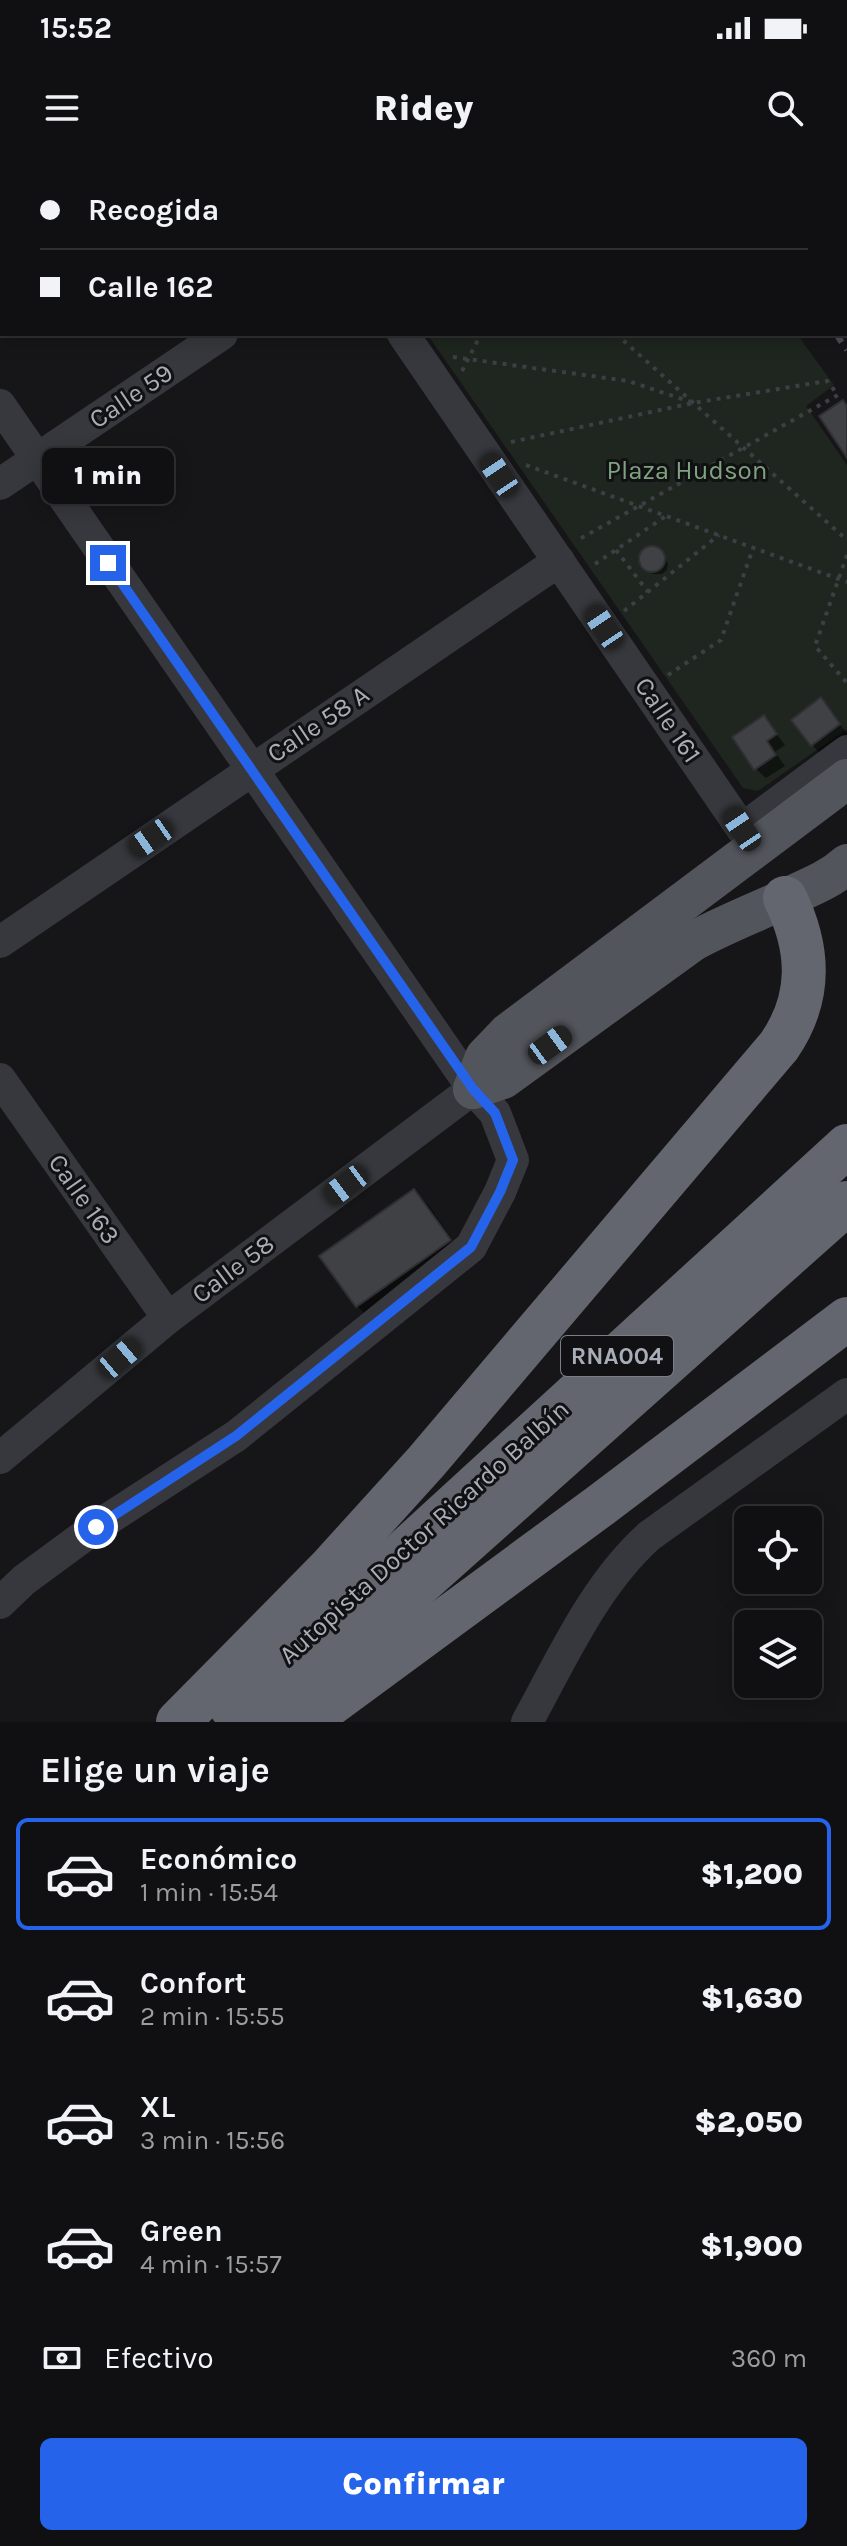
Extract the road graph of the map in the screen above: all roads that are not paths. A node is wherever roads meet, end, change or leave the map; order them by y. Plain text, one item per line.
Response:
1 (219, 336) edge
2 (409, 343) edge
3 (0, 405) edge
4 (36, 460) junction
5 (0, 484) edge
6 (561, 565) junction
7 (847, 751) edge
8 (251, 769) junction
9 (847, 779) edge
10 (847, 864) edge
11 (690, 894) junction
12 (785, 898) junction
13 (717, 929) junction
14 (0, 942) edge
15 (0, 1079) edge
16 (473, 1089) junction
17 (847, 1146) edge
18 (847, 1203) edge
19 (168, 1318) junction
20 (847, 1319) edge
21 (847, 1394) edge
22 (0, 1458) edge
23 (0, 1603) edge
24 (178, 1722) edge
25 (213, 1722) edge
26 (265, 1722) edge
27 (306, 1722) edge
28 (527, 1722) edge

1 - 4 street, Calle 59
2 - 6 street, Calle 161
3 - 4 street
4 - 5 street, Calle 59
4 - 8 street
6 - 7 street, Calle 161
6 - 8 street, Calle 58 A
8 - 14 street, Calle 58 A
8 - 16 street
9 - 11 main road
10 - 12 main road
11 - 13 main road
11 - 16 main road
12 - 13 main road
12 - 24 highway
13 - 16 main road
15 - 19 street, Calle 163
16 - 19 street, Calle 58
16 - 23 street
17 - 25 highway, Autopista Doctor Ricardo Balbín / RNA004
18 - 26 highway, Autopista Doctor Ricardo Balbín / RNA004
19 - 22 street, Calle 58
20 - 27 highway
21 - 28 street

